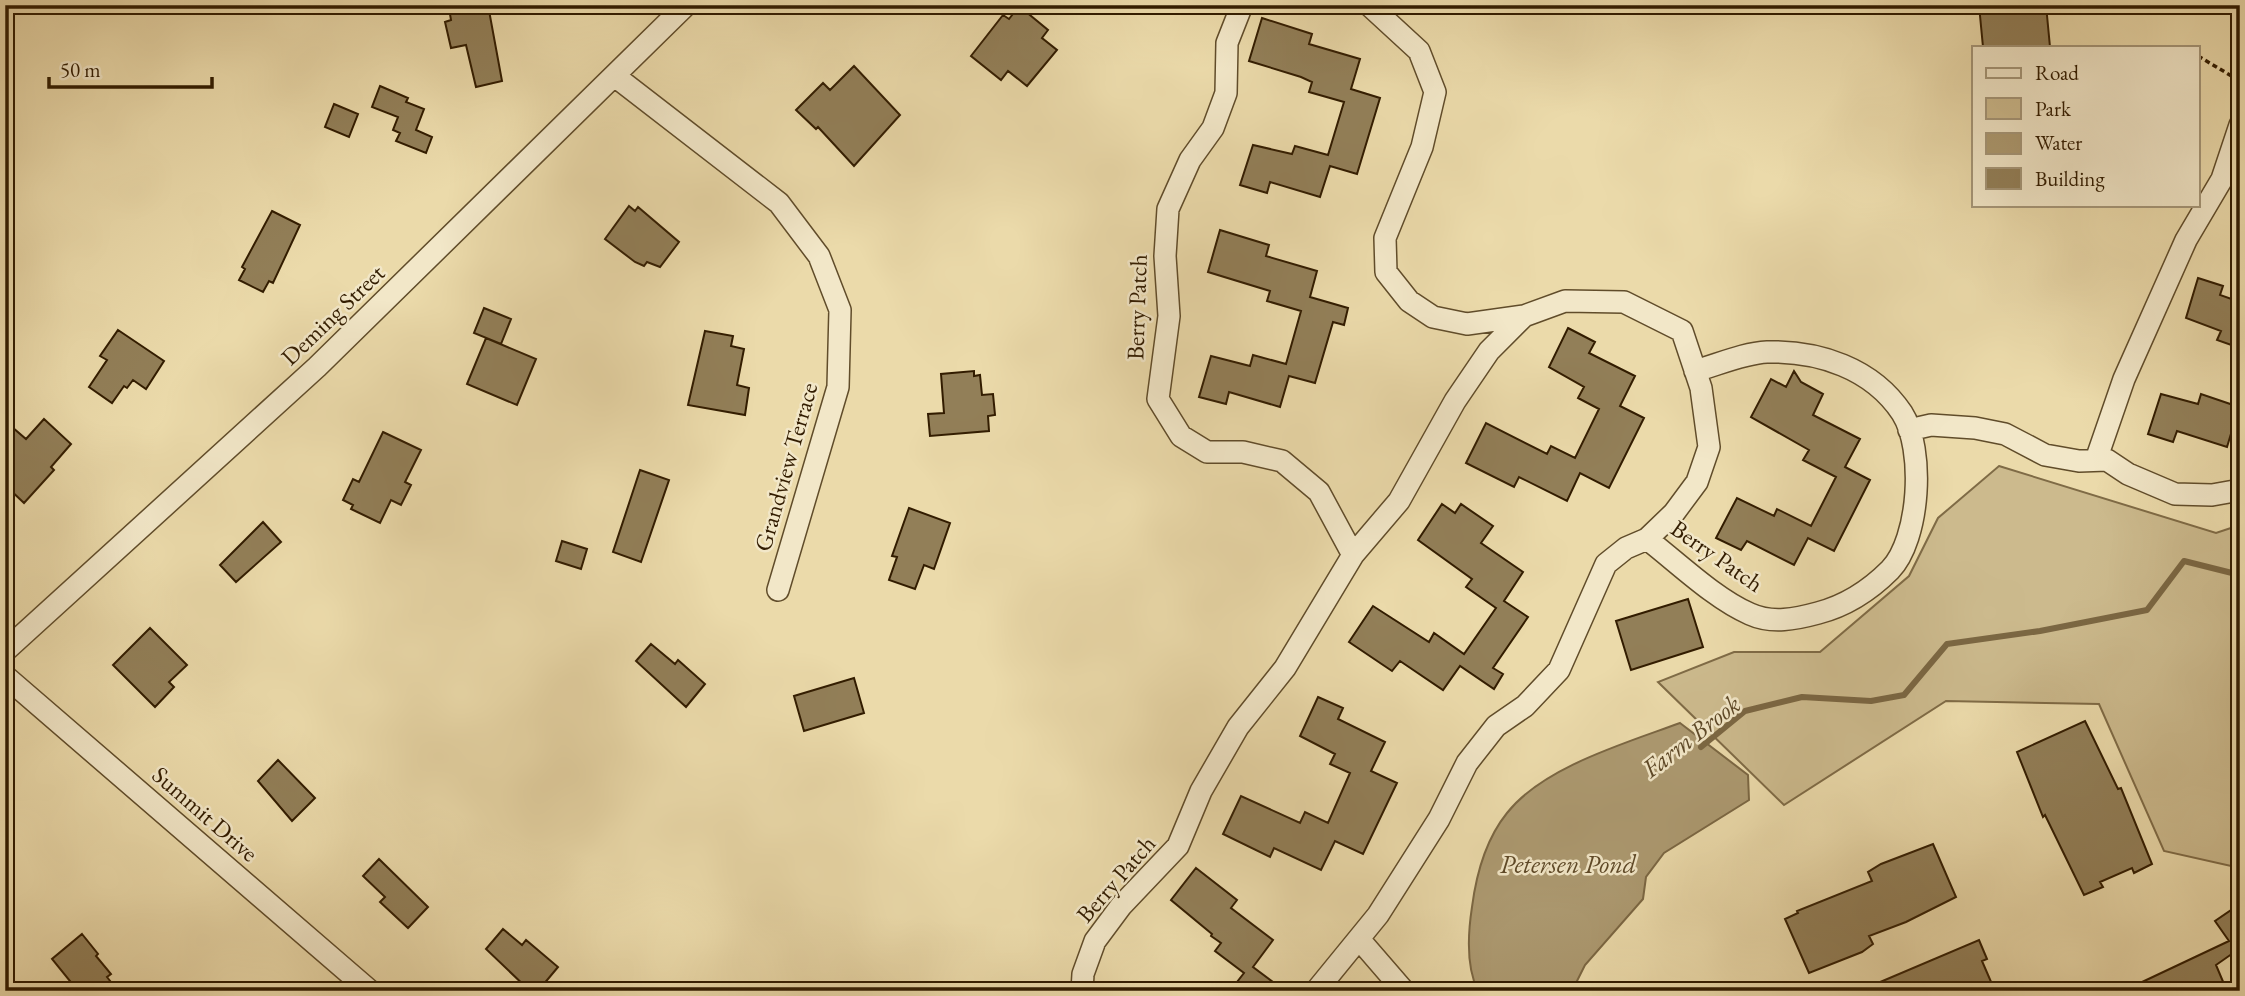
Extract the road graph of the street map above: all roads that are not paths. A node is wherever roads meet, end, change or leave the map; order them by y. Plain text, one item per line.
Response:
1 (686, 5) edge
2 (1242, 5) edge
3 (1369, 5) edge
4 (616, 77) junction
5 (2240, 125) edge
6 (1524, 316) junction
7 (1695, 371) junction
8 (1909, 430) junction
9 (2096, 460) junction
10 (2240, 490) edge
11 (1647, 539) junction
12 (1353, 555) junction
13 (778, 590) dead end
14 (5, 651) edge
15 (5, 676) edge
16 (1359, 939) junction
17 (370, 991) edge
18 (1082, 991) edge
19 (1316, 991) edge
20 (1404, 991) edge

1 - 4 street, Deming Street
2 - 12 street, Berry Patch
3 - 6 street, Berry Patch
4 - 13 street, Grandview Terrace
4 - 14 street, Deming Street
5 - 9 street
6 - 7 street, Berry Patch
6 - 12 street, Berry Patch
7 - 8 street, Berry Patch
7 - 11 street, Berry Patch
8 - 9 street
8 - 11 street, Berry Patch
9 - 10 street
11 - 16 street, Berry Patch
12 - 18 street, Berry Patch
15 - 17 street, Summit Drive
16 - 19 street, Berry Patch
16 - 20 street

